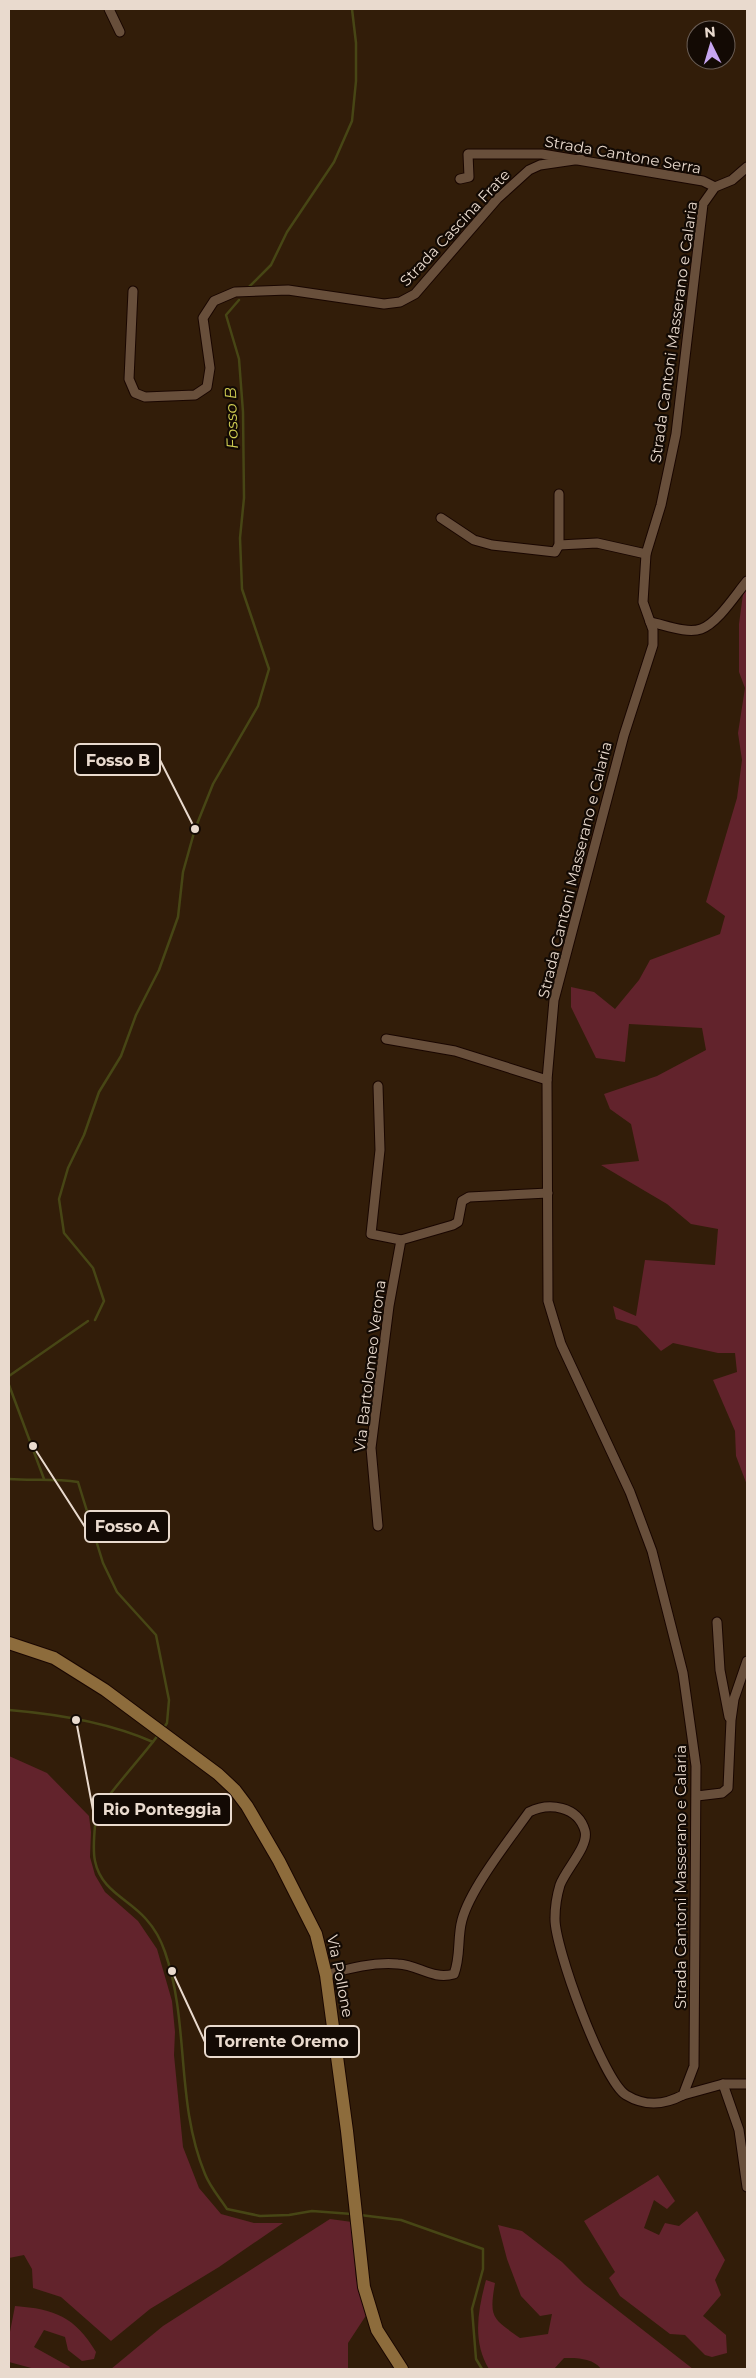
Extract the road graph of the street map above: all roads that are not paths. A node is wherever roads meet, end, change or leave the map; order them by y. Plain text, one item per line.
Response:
1 (109, 9) edge
2 (120, 32) dead end
3 (581, 159) junction
4 (747, 167) edge
5 (460, 180) dead end
6 (715, 187) junction
7 (133, 291) dead end
8 (558, 494) dead end
9 (440, 518) dead end
10 (559, 545) junction
11 (646, 554) junction
12 (747, 581) edge
13 (650, 622) junction
14 (386, 1039) dead end
15 (547, 1080) junction
16 (378, 1086) dead end
17 (548, 1193) junction
18 (401, 1240) junction
19 (378, 1526) dead end
20 (717, 1622) dead end
21 (9, 1643) edge
22 (747, 1661) edge
23 (731, 1720) junction
24 (697, 1796) junction
25 (326, 1975) junction
26 (723, 2084) junction
27 (747, 2084) edge
28 (683, 2095) junction
29 (747, 2182) edge
30 (402, 2369) edge

1 - 2 street
3 - 5 street, Strada Cantone Serra
3 - 6 street, Strada Cantone Serra
3 - 7 street, Strada Cascina Frate
4 - 6 street, Strada Cantoni Masserano e Calaria
6 - 11 street, Strada Cantoni Masserano e Calaria
8 - 10 street
9 - 10 street
10 - 11 street
11 - 13 street, Strada Cantoni Masserano e Calaria
12 - 13 street
13 - 15 street, Strada Cantoni Masserano e Calaria
14 - 15 street
15 - 17 street, Strada Cantoni Masserano e Calaria
16 - 18 street
17 - 18 street
17 - 24 street, Strada Cantoni Masserano e Calaria
18 - 19 street, Via Bartolomeo Verona
20 - 23 street
21 - 25 street, Via Pollone
22 - 23 street
23 - 24 street
24 - 28 street, Strada Cantoni Masserano e Calaria
25 - 28 street
25 - 30 street, Via Pollone
26 - 27 street
26 - 28 street
26 - 29 street

